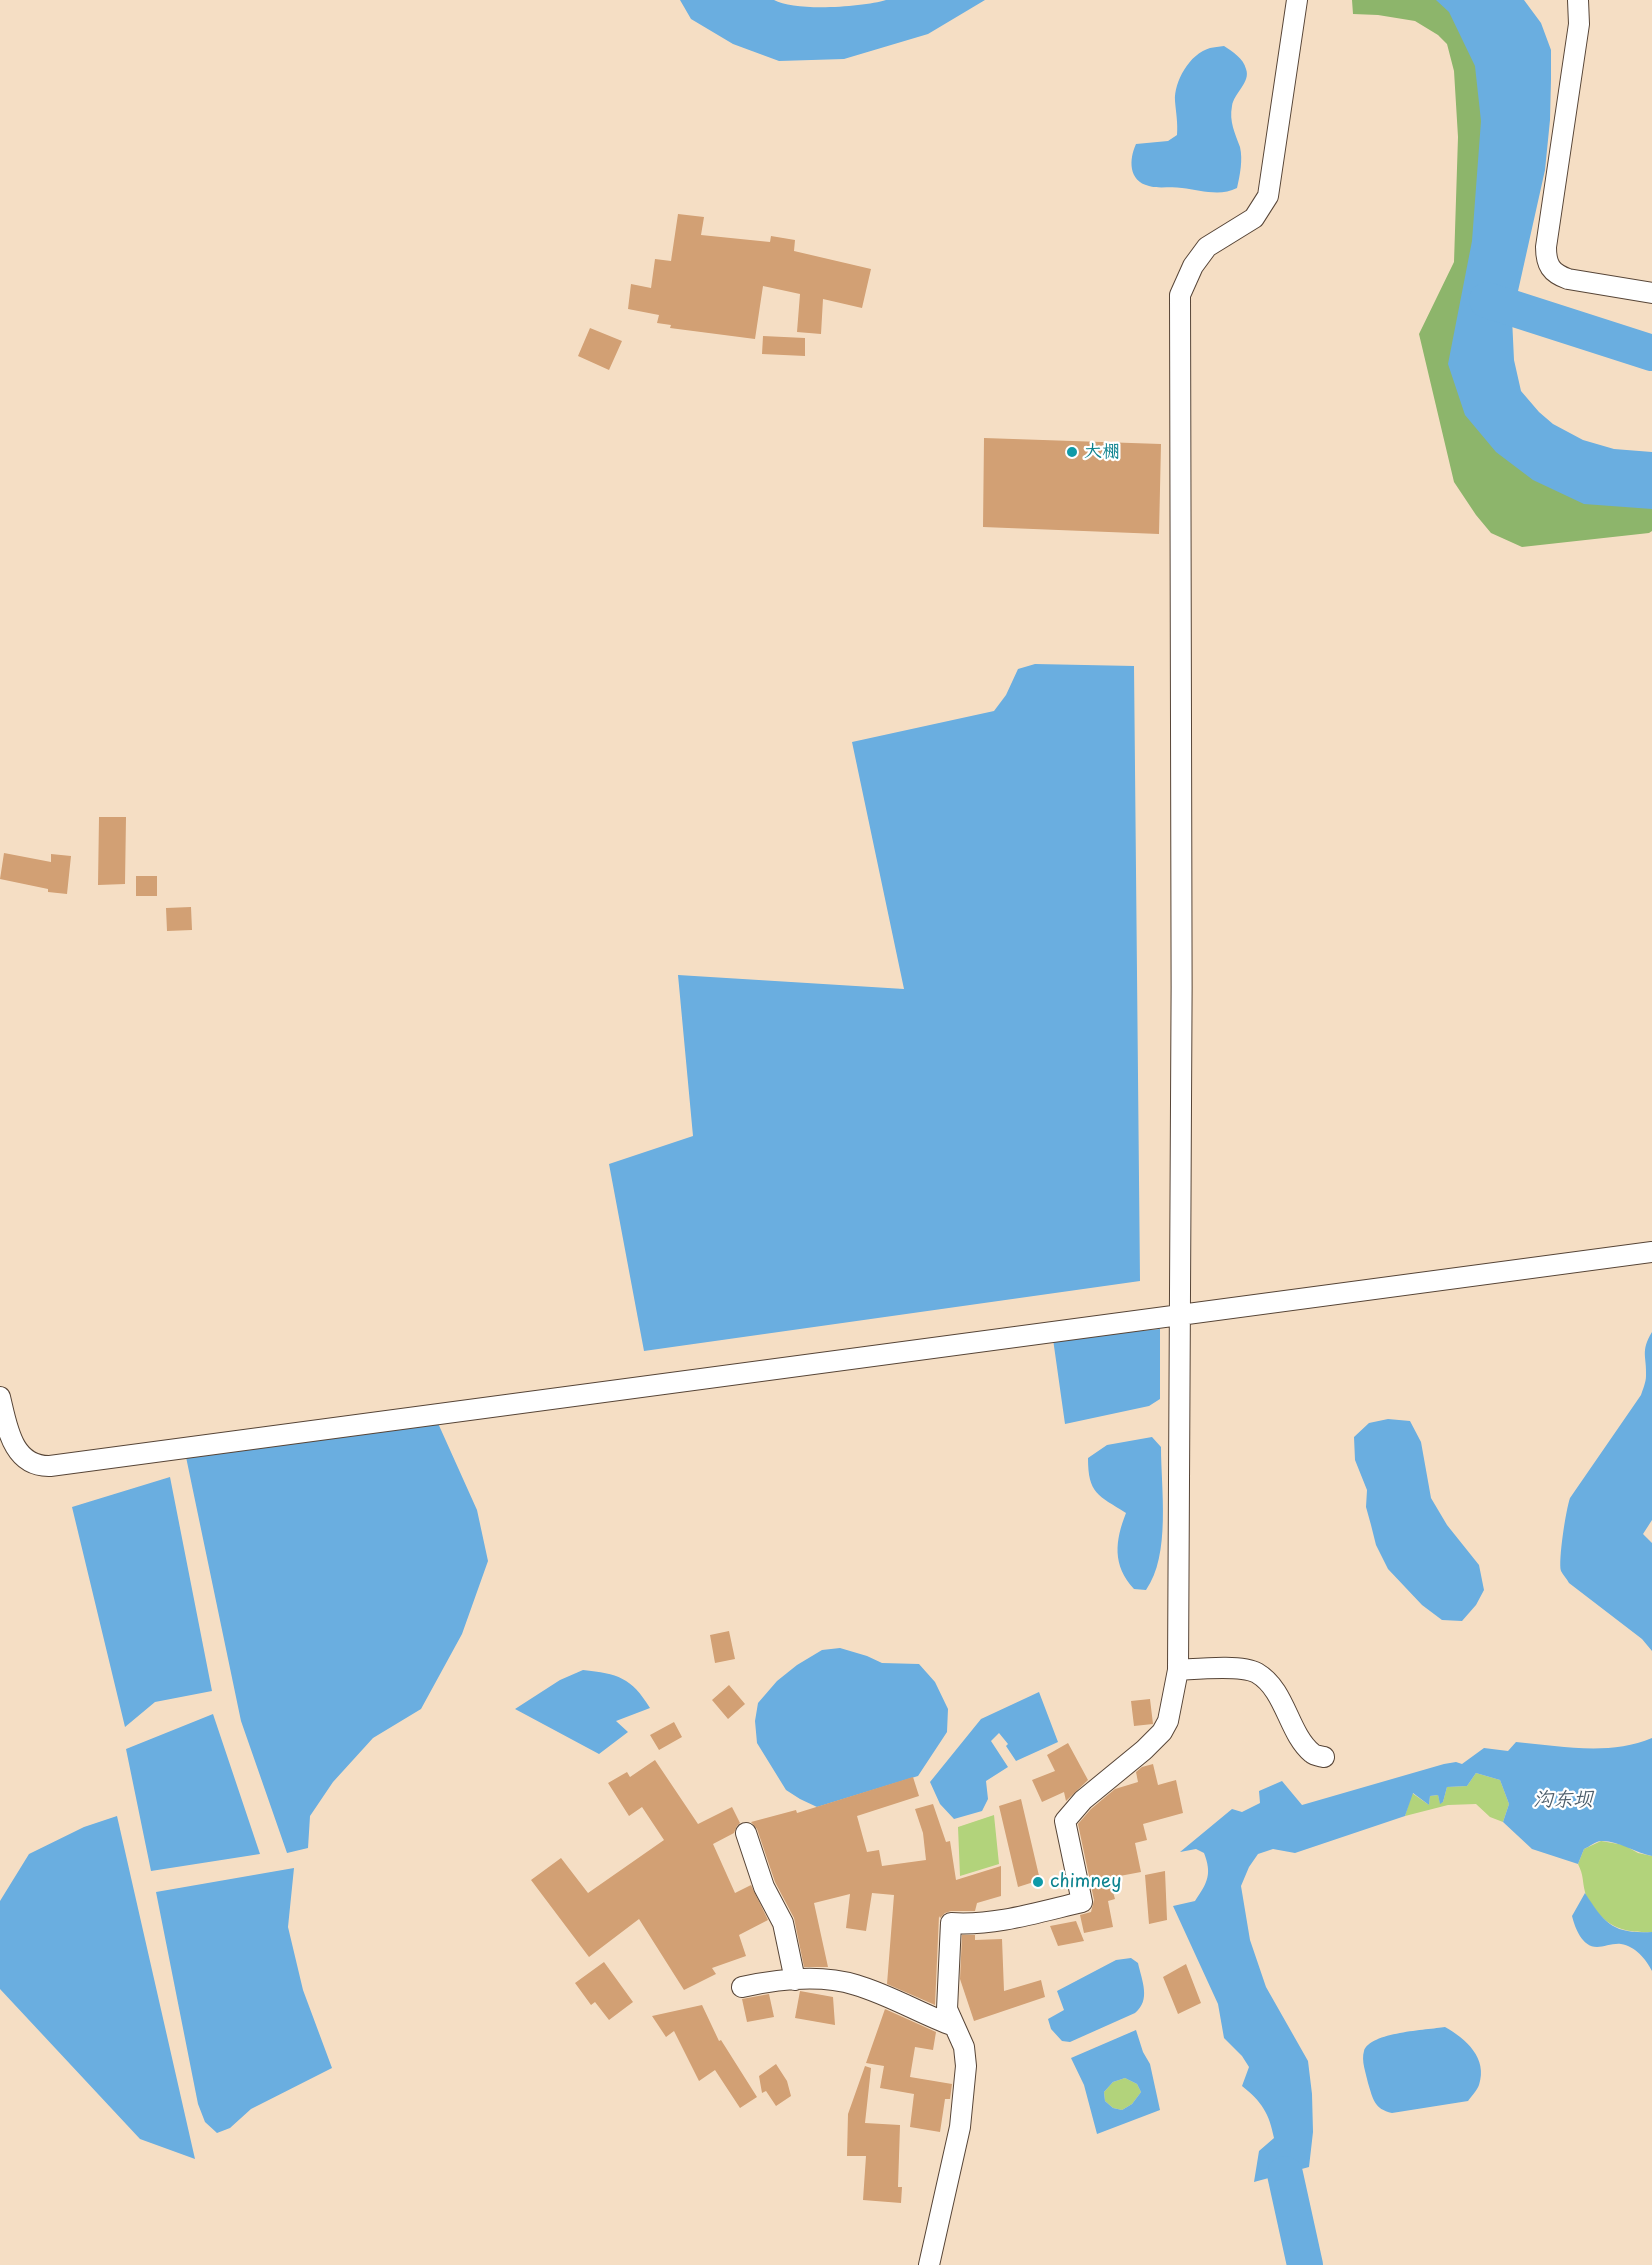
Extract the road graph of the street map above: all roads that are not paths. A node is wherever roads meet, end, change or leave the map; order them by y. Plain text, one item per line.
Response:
1 (1296, 0) edge
2 (1578, 0) edge
3 (1652, 293) edge
4 (1652, 1252) edge
5 (1182, 1314) junction
6 (0, 1396) edge
7 (1178, 1670) junction
8 (1324, 1757) dead end
9 (746, 1833) dead end
10 (795, 1980) junction
11 (742, 1987) dead end
12 (954, 2026) junction
13 (929, 2265) edge

1 - 5 street
2 - 3 street
4 - 5 street
5 - 6 street
5 - 7 street
7 - 8 street
7 - 12 street
9 - 10 street
10 - 11 street
10 - 12 street
12 - 13 street

